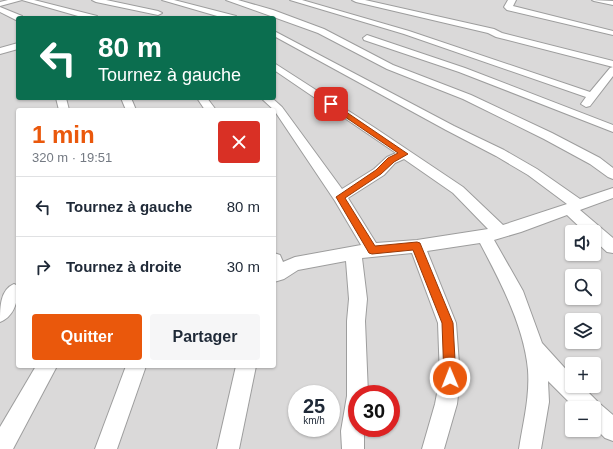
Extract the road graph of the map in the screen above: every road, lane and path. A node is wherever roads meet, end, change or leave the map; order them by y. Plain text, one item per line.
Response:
1 (18, 0) edge
2 (26, 0) edge
3 (96, 0) edge
4 (166, 0) edge
5 (230, 0) edge
6 (294, 0) edge
7 (356, 0) edge
8 (512, 0) edge
9 (596, 0) edge
10 (181, 2) edge
11 (613, 3) edge
12 (0, 4) edge
13 (137, 8) junction
14 (0, 10) edge
15 (163, 10) junction
16 (86, 16) edge
17 (133, 16) edge
18 (152, 16) edge
19 (226, 16) edge
20 (16, 17) edge
21 (276, 33) edge
22 (613, 33) edge
23 (367, 38) dead end
24 (16, 47) edge
25 (0, 51) edge
26 (613, 64) edge
27 (276, 67) edge
28 (613, 70) edge
29 (592, 96) junction
30 (268, 100) edge
31 (577, 114) junction
32 (613, 130) edge
33 (404, 154) junction
34 (613, 174) edge
35 (613, 194) edge
36 (340, 197) junction
37 (574, 207) junction
38 (492, 234) junction
39 (417, 246) junction
40 (613, 247) edge
41 (372, 250) junction
42 (354, 254) junction
43 (276, 269) edge
44 (11, 292) edge
45 (0, 313) edge
46 (527, 328) junction
47 (46, 368) edge
48 (135, 368) edge
49 (246, 368) edge
50 (357, 385) edge
51 (583, 401) edge
52 (601, 419) edge
53 (613, 430) edge
54 (352, 437) edge
55 (0, 449) edge
56 (106, 449) edge
57 (228, 449) edge
58 (353, 449) edge
59 (433, 449) edge
60 (530, 449) edge

1 - 12 street
2 - 16 street
3 - 13 street
4 - 10 street
5 - 34 street
6 - 29 street
7 - 26 street
8 - 22 street
9 - 11 street
10 - 15 street
10 - 19 street
13 - 15 street
13 - 17 street
14 - 20 street
15 - 18 street
21 - 37 street
23 - 31 street
24 - 25 street
27 - 33 street
28 - 29 street
29 - 31 street
30 - 36 street
31 - 32 street
33 - 36 street
33 - 38 street
35 - 37 street
36 - 41 street
37 - 38 street
37 - 40 street
38 - 39 street
38 - 46 street
39 - 41 street
39 - 59 street
41 - 42 street
42 - 43 street
42 - 50 street
44 - 45 street
46 - 51 street
46 - 60 street
47 - 55 street
48 - 56 street
49 - 57 street
52 - 53 street
54 - 58 street

